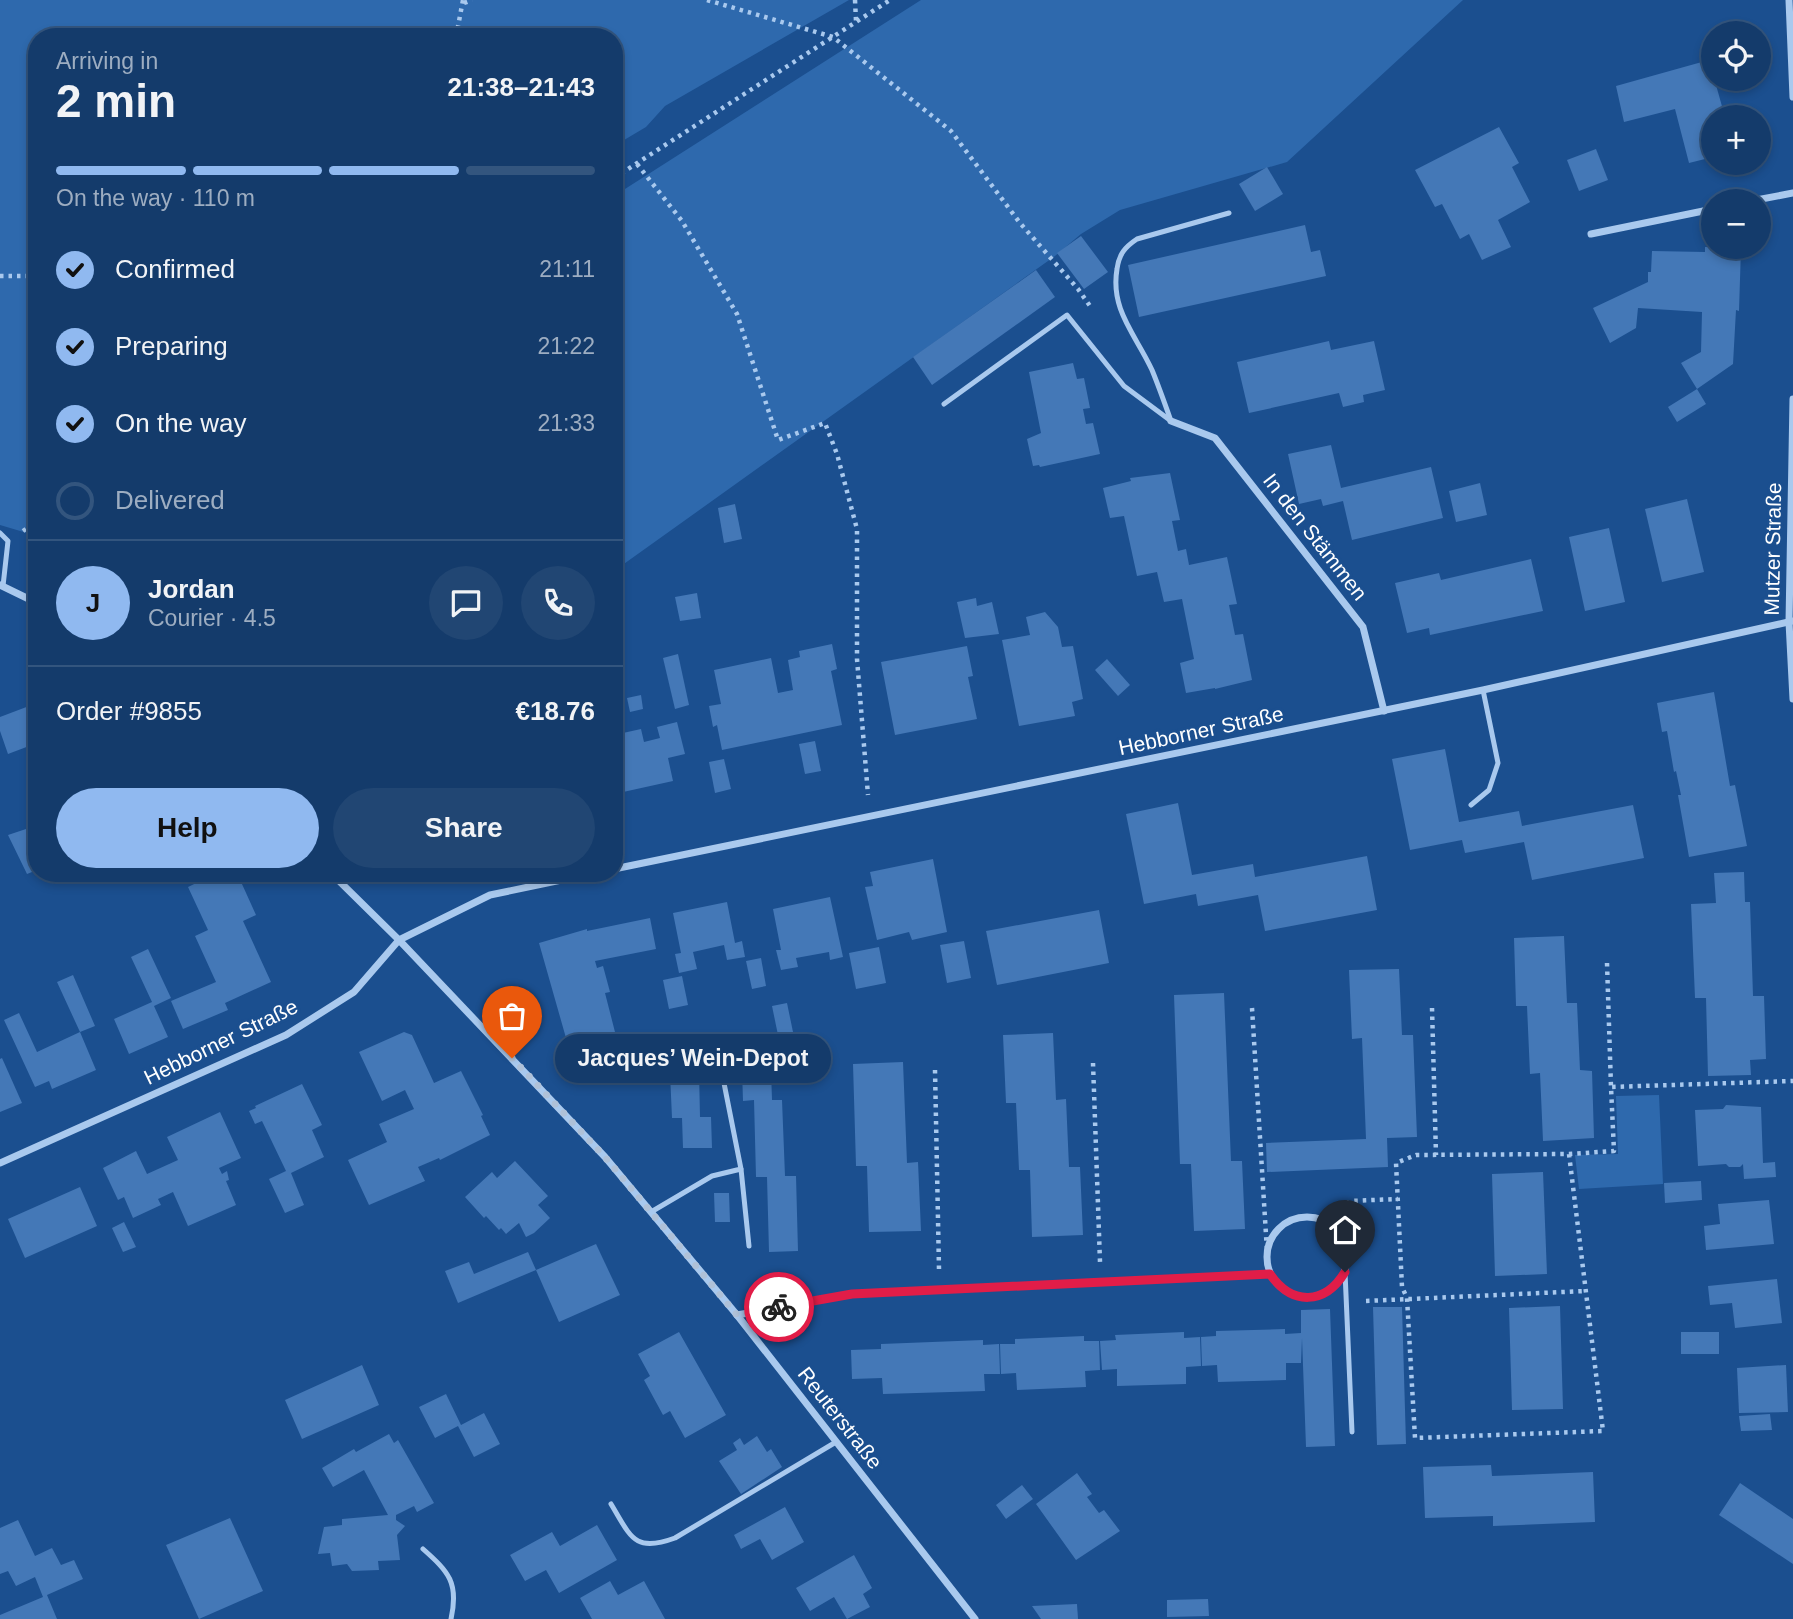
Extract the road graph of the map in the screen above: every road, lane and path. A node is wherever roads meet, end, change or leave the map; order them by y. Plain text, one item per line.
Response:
1 (472, 0) edge
2 (707, 0) edge
3 (855, 0) edge
4 (890, 0) edge
5 (1789, 0) edge
6 (463, 2) edge
7 (856, 21) junction
8 (458, 28) edge
9 (833, 37) junction
10 (1793, 97) edge
11 (637, 164) junction
12 (623, 173) edge
13 (1793, 193) edge
14 (1771, 197) edge
15 (1701, 211) edge
16 (1229, 212) dead end
17 (1591, 234) dead end
18 (0, 275) edge
19 (28, 276) edge
20 (1094, 311) dead end
21 (1793, 399) edge
22 (944, 404) dead end
23 (1171, 421) junction
24 (0, 533) edge
25 (1, 585) edge
26 (28, 599) edge
27 (1791, 622) edge
28 (1483, 690) junction
29 (1793, 699) edge
30 (1384, 711) junction
31 (1471, 805) dead end
32 (870, 817) junction
33 (623, 867) edge
34 (340, 882) edge
35 (552, 882) edge
36 (399, 940) junction
37 (1607, 963) dead end
38 (1252, 1008) dead end
39 (1432, 1008) dead end
40 (1093, 1063) dead end
41 (935, 1070) dead end
42 (722, 1073) dead end
43 (1793, 1081) edge
44 (1611, 1087) junction
45 (1569, 1154) junction
46 (1436, 1156) junction
47 (0, 1163) edge
48 (741, 1169) junction
49 (1398, 1199) junction
50 (652, 1212) junction
51 (1330, 1223) junction
52 (748, 1246) dead end
53 (1267, 1251) junction
54 (1345, 1272) junction
55 (1270, 1274) junction
56 (1101, 1283) junction
57 (940, 1290) junction
58 (1585, 1291) junction
59 (1407, 1298) junction
60 (737, 1315) junction
61 (1352, 1432) dead end
62 (836, 1442) junction
63 (611, 1504) dead end
64 (423, 1549) dead end
65 (451, 1619) edge
66 (975, 1619) edge

1 - 6 path
2 - 9 path
3 - 7 path
4 - 7 path
5 - 10 street
6 - 8 path
7 - 9 path
9 - 11 path
9 - 20 path
11 - 12 path
11 - 32 path
13 - 14 street
15 - 17 street
16 - 23 lane
18 - 19 path
21 - 27 street, Mutzer Straße
22 - 23 lane
23 - 30 street, In den Stämmen
24 - 25 lane
25 - 26 street
27 - 28 street, Hebborner Straße
27 - 29 street, Mutzer Straße
28 - 30 street, Hebborner Straße
28 - 31 lane
30 - 32 street, Hebborner Straße
32 - 33 street, Hebborner Straße
34 - 36 street, Reuterstraße
35 - 36 street, Hebborner Straße
36 - 47 street, Hebborner Straße
36 - 50 street, Reuterstraße
37 - 44 path
38 - 53 path
39 - 46 path
40 - 56 path
41 - 57 path
42 - 48 lane
43 - 44 path
44 - 45 path
45 - 46 path
45 - 58 path
46 - 49 path
48 - 50 lane
48 - 52 lane
49 - 51 path
49 - 59 path
50 - 60 street, Reuterstraße
51 - 53 street
51 - 54 street
53 - 55 street
54 - 55 street
54 - 59 path
54 - 61 lane
55 - 56 street
56 - 57 street
57 - 60 street
58 - 59 path
58 - 59 path
60 - 62 street, Reuterstraße
62 - 63 lane
62 - 66 street, Reuterstraße
64 - 65 lane

